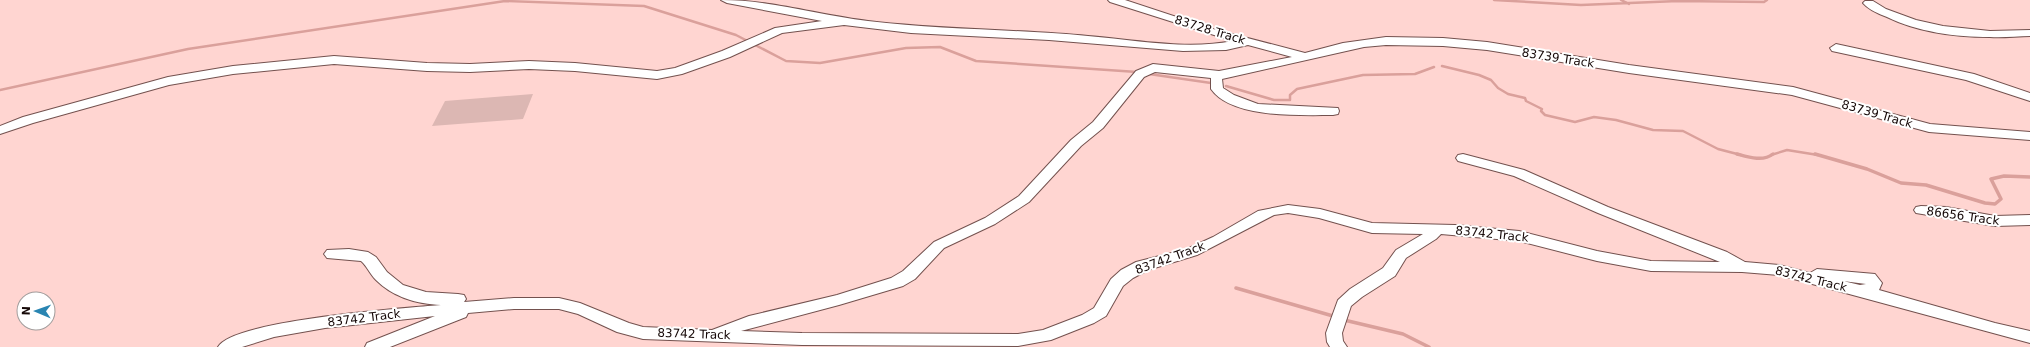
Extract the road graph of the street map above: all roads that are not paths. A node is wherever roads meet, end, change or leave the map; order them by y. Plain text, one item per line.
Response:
1 (727, 0) edge
2 (1114, 0) edge
3 (1869, 3) dead end
4 (847, 21) junction
5 (2030, 34) edge
6 (1247, 42) junction
7 (1836, 48) dead end
8 (1307, 57) junction
9 (1219, 75) junction
10 (2030, 97) edge
11 (1333, 111) dead end
12 (0, 130) edge
13 (2030, 136) edge
14 (1463, 158) dead end
15 (1921, 210) dead end
16 (2030, 220) edge
17 (1436, 230) junction
18 (332, 254) dead end
19 (1742, 267) junction
20 (483, 305) junction
21 (713, 334) junction
22 (2030, 337) edge
23 (226, 347) edge
24 (373, 347) edge
25 (1339, 347) edge

1 - 4 street
2 - 6 street, 83728 Track
3 - 5 street
4 - 6 street
4 - 12 street
6 - 8 street, 83728 Track
7 - 10 street
8 - 9 street, 83739 Track
8 - 13 street, 83739 Track
9 - 11 street
9 - 21 street, 83739 Track
14 - 19 street
15 - 16 street, 86656 Track
17 - 19 street, 83742 Track
17 - 21 street, 83742 Track
17 - 25 street
18 - 20 street
19 - 22 street, 83742 Track
20 - 21 street, 83742 Track
20 - 23 street, 83742 Track
20 - 24 street

